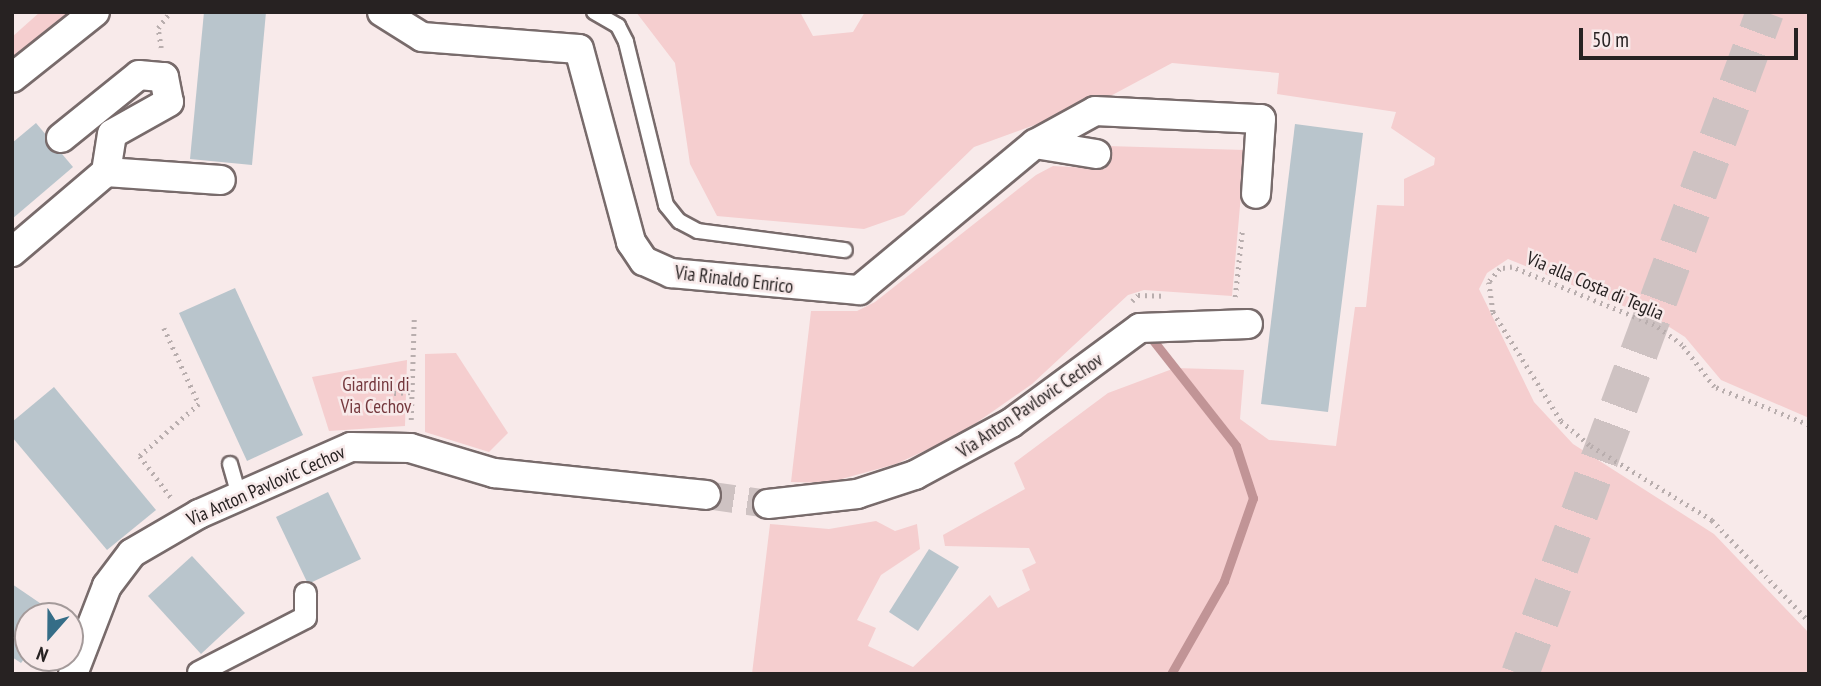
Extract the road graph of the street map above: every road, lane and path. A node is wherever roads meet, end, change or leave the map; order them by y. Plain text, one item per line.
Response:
1 (95, 12) edge
2 (170, 12) edge
3 (382, 12) edge
4 (594, 12) edge
5 (159, 74) junction
6 (12, 78) edge
7 (61, 138) dead end
8 (1035, 144) junction
9 (1096, 154) dead end
10 (106, 172) junction
11 (221, 180) dead end
12 (1256, 194) dead end
13 (1242, 231) dead end
14 (845, 250) dead end
15 (12, 252) edge
16 (1180, 297) dead end
17 (1221, 299) dead end
18 (1124, 310) dead end
19 (414, 319) dead end
20 (1248, 324) dead end
21 (164, 328) dead end
22 (412, 392) junction
23 (394, 393) dead end
24 (1809, 425) edge
25 (410, 449) junction
26 (230, 464) dead end
27 (239, 495) junction
28 (706, 495) tunnel mouth
29 (768, 504) tunnel mouth
30 (188, 520) junction
31 (305, 593) dead end
32 (1809, 621) edge
33 (198, 672) dead end
34 (73, 674) edge

1 - 6 street
2 - 5 path
3 - 8 street, Via Rinaldo Enrico
4 - 14 lane
5 - 7 street
5 - 10 street
8 - 9 street
8 - 12 street, Via Rinaldo Enrico
10 - 11 street
10 - 15 street
13 - 17 path
16 - 18 path
19 - 22 path
20 - 29 street, Via Anton Pavlovic Cechov
21 - 30 path
22 - 23 path
22 - 25 path
24 - 32 path, Via alla Costa di Teglia
25 - 27 street, Via Anton Pavlovic Cechov
25 - 28 street, Via Anton Pavlovic Cechov
26 - 27 lane
27 - 30 street, Via Anton Pavlovic Cechov
30 - 34 street, Via Anton Pavlovic Cechov
31 - 33 street

